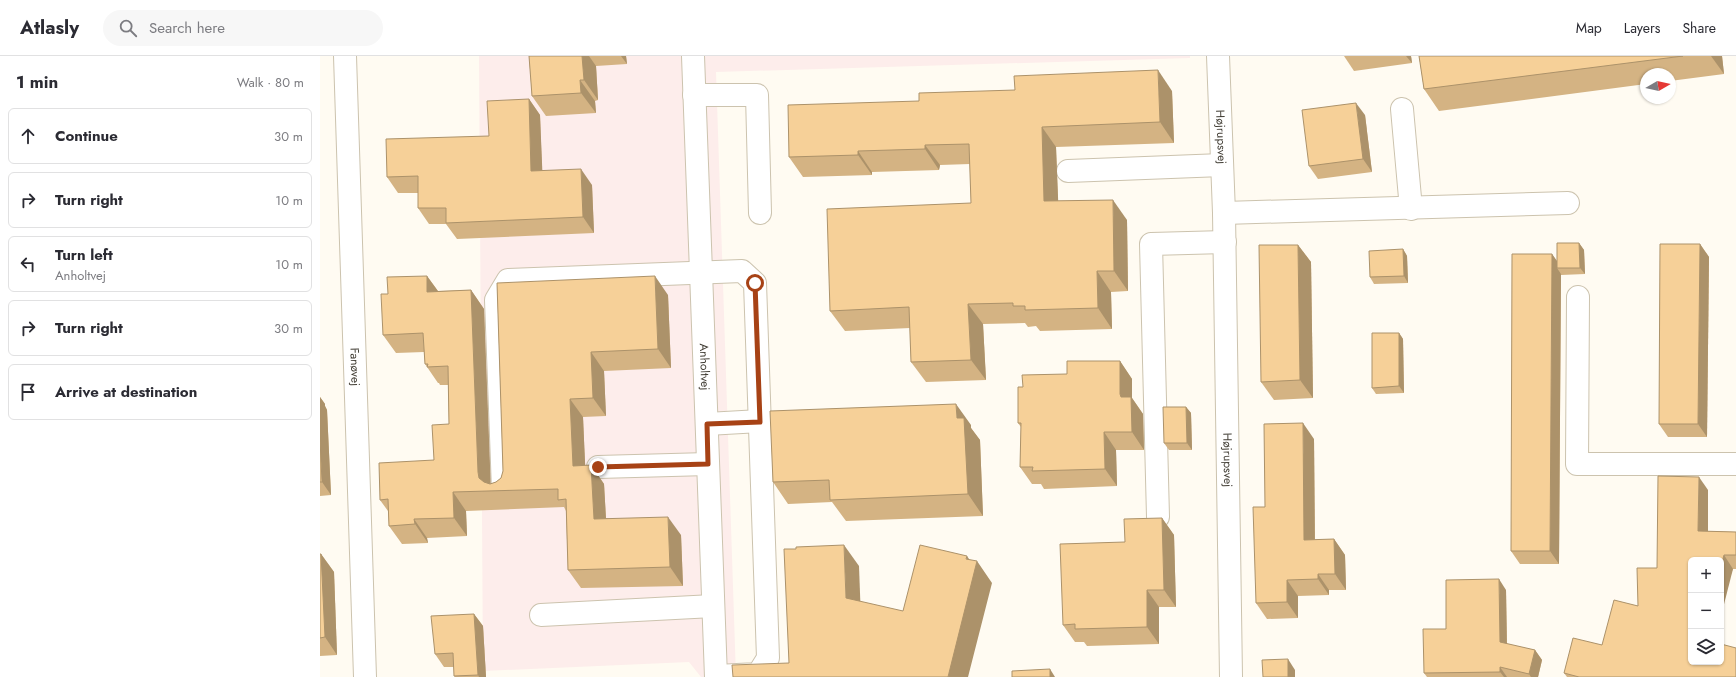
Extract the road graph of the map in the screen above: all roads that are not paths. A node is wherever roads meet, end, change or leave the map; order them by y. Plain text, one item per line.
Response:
1 (344, 56) edge
2 (693, 56) edge
3 (1218, 56) edge
4 (694, 96) junction
5 (1402, 109) dead end
6 (1222, 165) junction
7 (1068, 171) dead end
8 (1568, 204) dead end
9 (1411, 209) junction
10 (760, 213) dead end
11 (1224, 213) junction
12 (1224, 242) junction
13 (701, 271) junction
14 (1578, 297) dead end
15 (760, 422) junction
16 (707, 424) junction
17 (708, 464) junction
18 (1736, 464) edge
19 (598, 467) dead end
20 (503, 490) edge
21 (1158, 517) edge
22 (714, 606) junction
23 (541, 615) dead end
24 (365, 677) edge
25 (716, 677) edge
26 (1231, 677) edge

1 - 24 street, Fanøvej
2 - 4 street, Anholtvej
3 - 6 street, Højrupsvej
4 - 10 street
4 - 13 street, Anholtvej
5 - 9 street
6 - 7 street
6 - 11 street, Højrupsvej
8 - 9 street
9 - 11 street
11 - 12 street, Højrupsvej
12 - 21 street
12 - 26 street, Højrupsvej
13 - 15 street
13 - 16 street, Anholtvej
13 - 20 street
14 - 18 street
15 - 16 street
15 - 25 street
16 - 17 street, Anholtvej
17 - 19 street
17 - 22 street, Anholtvej
22 - 23 street
22 - 25 street, Anholtvej

